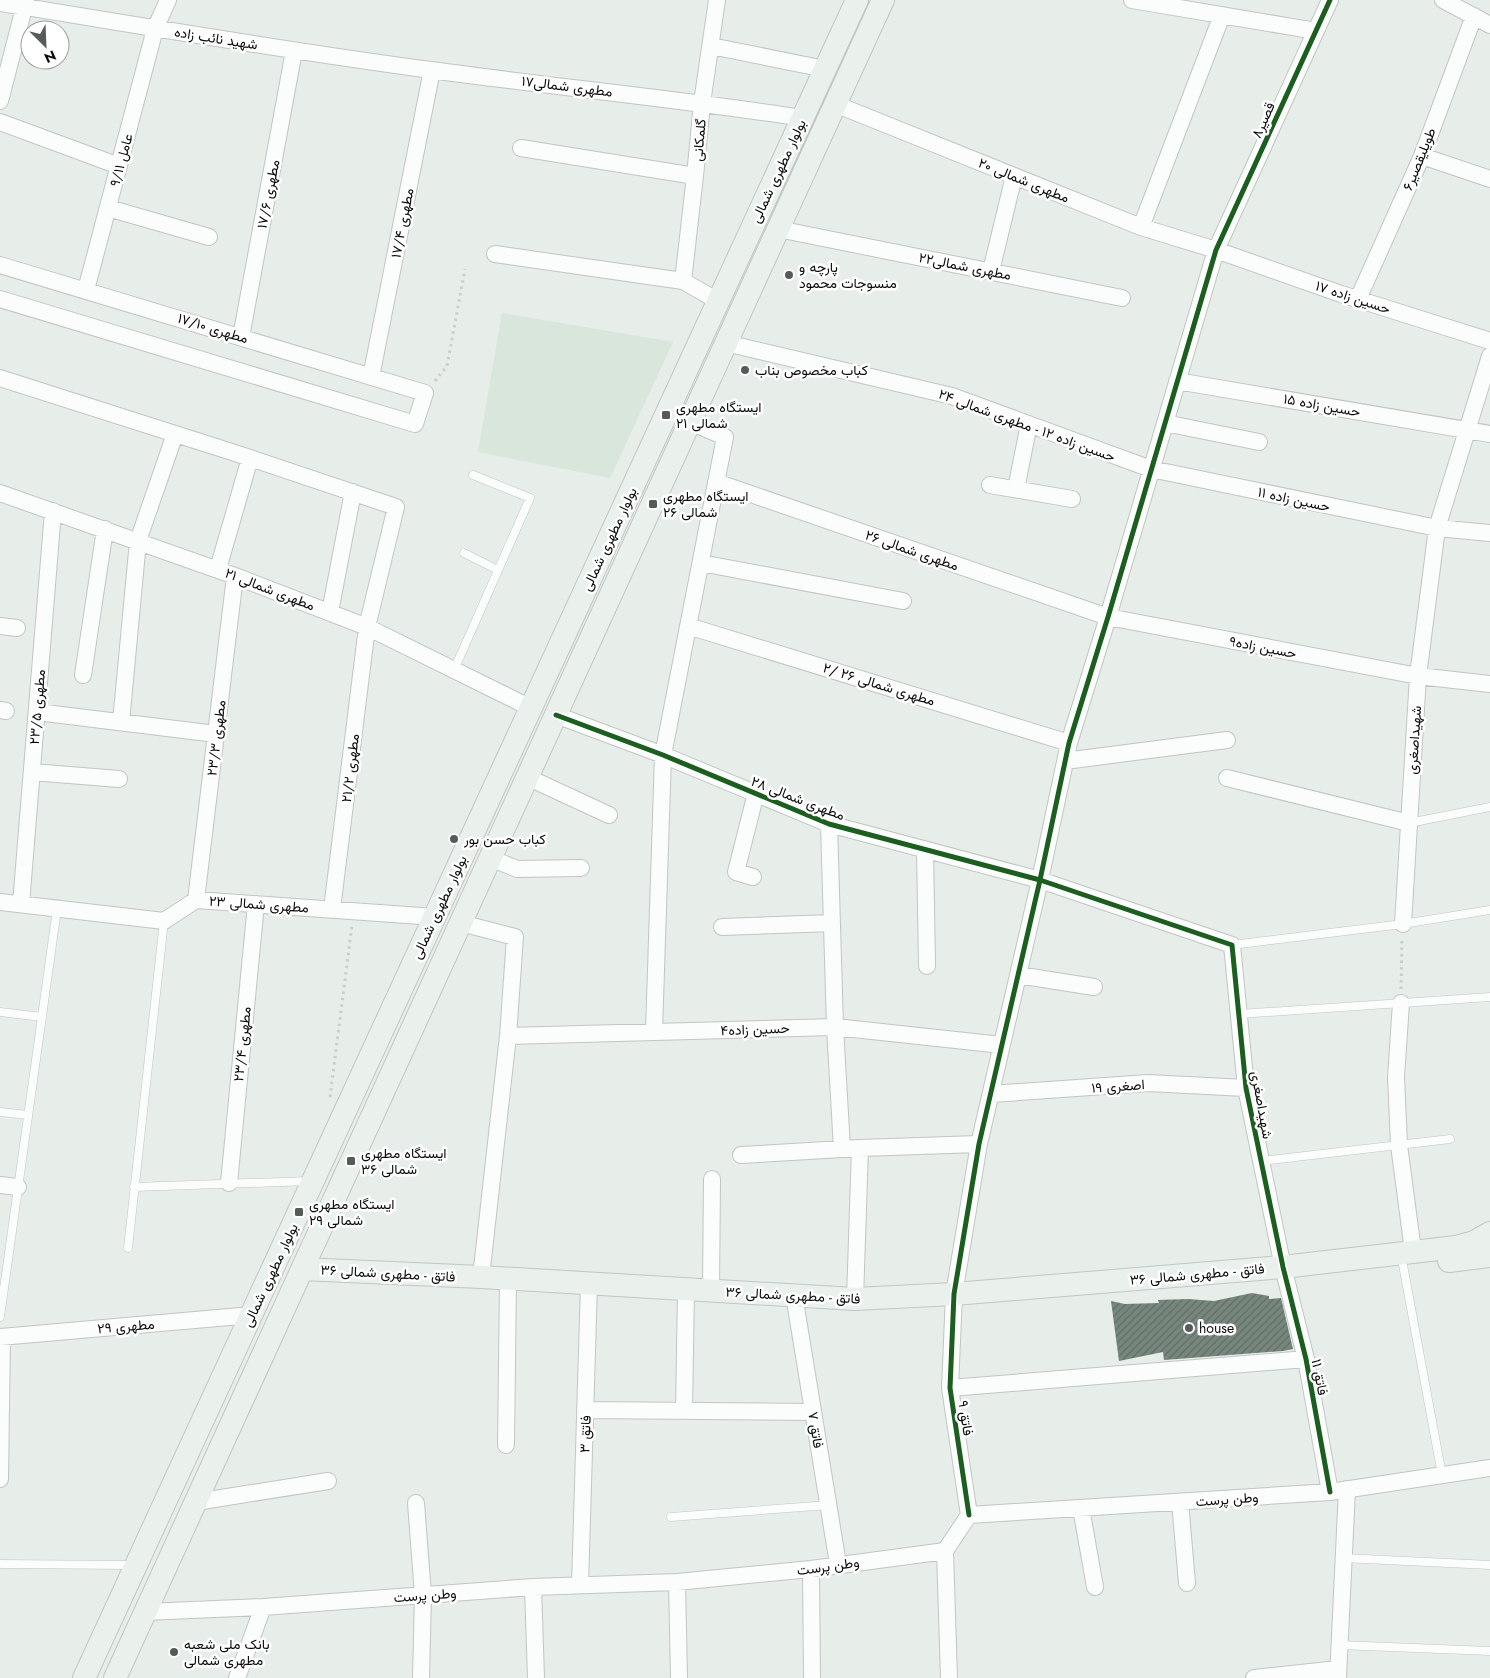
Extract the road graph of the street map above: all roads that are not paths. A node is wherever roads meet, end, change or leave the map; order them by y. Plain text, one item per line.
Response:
1 (168, 0) edge
2 (716, 0) edge
3 (857, 0) edge
4 (883, 0) edge
5 (1132, 0) edge
6 (1330, 0) edge
7 (1443, 0) edge
8 (0, 3) edge
9 (25, 3) edge
10 (1470, 10) edge
11 (1222, 15) junction
12 (1490, 25) edge
13 (155, 29) junction
14 (1316, 31) junction
15 (711, 46) junction
16 (294, 51) junction
17 (825, 69) junction
18 (432, 70) junction
19 (0, 101) edge
20 (702, 102) junction
21 (835, 104) junction
22 (803, 118) junction
23 (0, 122) edge
24 (522, 148) dead end
25 (1422, 156) junction
26 (119, 166) junction
27 (696, 176) junction
28 (1014, 176) junction
29 (1490, 179) edge
30 (108, 208) junction
31 (1141, 227) junction
32 (778, 229) junction
33 (209, 237) dead end
34 (1216, 250) junction
35 (494, 254) dead end
36 (0, 265) edge
37 (991, 271) junction
38 (683, 281) junction
39 (86, 290) junction
40 (1122, 298) dead end
41 (0, 299) edge
42 (1358, 299) junction
43 (718, 301) junction
44 (241, 337) junction
45 (1490, 341) edge
46 (726, 343) junction
47 (1490, 356) edge
48 (371, 377) junction
49 (0, 378) edge
50 (1177, 380) junction
51 (690, 422) junction
52 (1164, 423) junction
53 (1029, 424) junction
54 (1467, 430) junction
55 (175, 434) junction
56 (1490, 434) edge
57 (1258, 442) dead end
58 (250, 458) junction
59 (1151, 469) junction
60 (473, 475) dead end
61 (716, 482) junction
62 (990, 485) dead end
63 (1016, 488) junction
64 (353, 492) junction
65 (0, 493) edge
66 (1072, 499) dead end
67 (53, 511) junction
68 (1437, 528) junction
69 (105, 529) junction
70 (1490, 533) edge
71 (138, 541) junction
72 (464, 553) dead end
73 (701, 563) junction
74 (218, 569) junction
75 (498, 570) junction
76 (235, 576) junction
77 (902, 601) dead end
78 (330, 612) junction
79 (1108, 617) junction
80 (0, 626) edge
81 (367, 626) junction
82 (688, 626) junction
83 (18, 628) dead end
84 (454, 670) junction
85 (83, 676) dead end
86 (1418, 676) junction
87 (1490, 684) edge
88 (531, 708) junction
89 (37, 712) junction
90 (556, 715) junction
91 (121, 722) junction
92 (216, 734) junction
93 (1227, 740) dead end
94 (1069, 743) junction
95 (663, 755) junction
96 (1065, 761) junction
97 (32, 772) junction
98 (527, 778) junction
99 (1227, 778) dead end
100 (119, 779) dead end
101 (756, 793) junction
102 (1490, 807) edge
103 (609, 815) dead end
104 (1409, 823) junction
105 (829, 824) junction
106 (925, 850) junction
107 (490, 858) junction
108 (582, 868) dead end
109 (753, 877) dead end
110 (1040, 880) junction
111 (196, 900) junction
112 (0, 902) edge
113 (21, 904) junction
114 (256, 904) junction
115 (57, 909) junction
116 (332, 909) junction
117 (1490, 910) edge
118 (435, 916) junction
119 (164, 921) junction
120 (461, 923) junction
121 (832, 923) junction
122 (1403, 924) junction
123 (722, 927) dead end
124 (1232, 944) junction
125 (927, 966) dead end
126 (1018, 975) junction
127 (1094, 987) dead end
128 (1490, 997) edge
129 (1401, 1003) junction
130 (0, 1012) edge
131 (1238, 1014) junction
132 (42, 1017) junction
133 (835, 1027) junction
134 (654, 1032) junction
135 (508, 1036) junction
136 (1002, 1045) junction
137 (358, 1083) junction
138 (1246, 1088) junction
139 (383, 1093) junction
140 (991, 1094) junction
141 (0, 1112) edge
142 (28, 1115) junction
143 (1450, 1139) dead end
144 (979, 1144) junction
145 (1399, 1145) junction
146 (860, 1148) junction
147 (842, 1150) junction
148 (741, 1156) dead end
149 (1261, 1161) junction
150 (712, 1179) dead end
151 (314, 1180) junction
152 (229, 1183) junction
153 (0, 1185) edge
154 (134, 1187) junction
155 (18, 1188) junction
156 (1490, 1233) edge
157 (128, 1248) dead end
158 (1490, 1256) edge
159 (1408, 1258) junction
160 (1283, 1267) junction
161 (302, 1269) junction
162 (481, 1277) junction
163 (508, 1279) junction
164 (589, 1284) junction
165 (686, 1289) junction
166 (711, 1291) junction
167 (954, 1294) junction
168 (794, 1296) junction
169 (855, 1299) junction
170 (252, 1315) junction
171 (0, 1317) edge
172 (1, 1337) edge
173 (1306, 1359) junction
174 (950, 1388) junction
175 (586, 1410) junction
176 (684, 1410) junction
177 (814, 1412) junction
178 (506, 1445) dead end
179 (1490, 1468) edge
180 (1442, 1475) junction
181 (0, 1479) edge
182 (328, 1481) dead end
183 (1347, 1489) junction
184 (1330, 1492) junction
185 (196, 1502) junction
186 (1180, 1502) junction
187 (416, 1503) dead end
188 (829, 1505) junction
189 (1081, 1508) junction
190 (969, 1515) junction
191 (671, 1517) dead end
192 (150, 1535) junction
193 (176, 1545) junction
194 (945, 1551) junction
195 (1343, 1558) junction
196 (0, 1564) edge
197 (838, 1564) junction
198 (136, 1565) junction
199 (1490, 1565) edge
200 (811, 1569) junction
201 (677, 1582) junction
202 (1187, 1583) dead end
203 (580, 1585) junction
204 (533, 1587) junction
205 (1095, 1587) dead end
206 (423, 1595) junction
207 (263, 1607) junction
208 (145, 1612) junction
209 (1339, 1644) junction
210 (1490, 1651) edge
211 (1338, 1673) edge
212 (84, 1678) edge
213 (115, 1678) edge
214 (238, 1678) edge
215 (421, 1678) edge
216 (536, 1678) edge
217 (679, 1678) edge
218 (812, 1678) edge
219 (949, 1678) edge
220 (1254, 1678) edge

1 - 13 street, عامل ۹/۱۱
2 - 15 street, گلمکانی
3 - 17 main road, بولوار مطهری شمالی
4 - 21 main road, بولوار مطهری شمالی
5 - 11 street
6 - 14 street, قصیر۸
7 - 10 street
8 - 9 street, شهید نائب زاده
9 - 13 street, شهید نائب زاده
9 - 19 street
10 - 12 street
10 - 25 street, طویلیقصیر۶
11 - 14 street
11 - 31 street
13 - 16 street, شهید نائب زاده
13 - 26 street, عامل ۹/۱۱
14 - 34 street, قصیر۸
15 - 17 street
15 - 20 street, گلمکانی
16 - 18 street, شهید نائب زاده
16 - 44 street, مطهری ۱۷/۶
17 - 22 main road, بولوار مطهری شمالی
18 - 20 street, مطهری شمالی۱۷
18 - 48 street, مطهری ۱۷/۴
20 - 22 street, مطهری شمالی۱۷
20 - 27 street, گلمکانی
21 - 28 street, مطهری شمالی ۲۰
21 - 32 main road, بولوار مطهری شمالی
22 - 43 main road, بولوار مطهری شمالی
23 - 26 street
24 - 27 street
25 - 29 street
25 - 42 street, طویلیقصیر۶
26 - 30 street, عامل ۹/۱۱
27 - 38 street, گلمکانی
28 - 31 street, مطهری شمالی ۲۰
28 - 37 street
30 - 33 street
30 - 39 street, عامل ۹/۱۱
31 - 34 street, مطهری شمالی ۲۰
32 - 37 street, مطهری شمالی۲۲
32 - 46 main road, بولوار مطهری شمالی
34 - 42 street, حسین زاده ۱۷
34 - 50 street, قصیر۸
35 - 38 street
36 - 39 street, مطهری ۱۷/۱۰
37 - 40 street, مطهری شمالی۲۲
38 - 43 street
39 - 44 street, مطهری ۱۷/۱۰
41 - 48 street, مطهری ۱۷/۱۰
42 - 45 street, حسین زاده ۱۷
43 - 88 main road, بولوار مطهری شمالی
44 - 48 street, مطهری ۱۷/۱۰
46 - 51 main road, بولوار مطهری شمالی
46 - 53 street, حسین زاده ۱۲ - مطهری شمالی ۲۴
47 - 54 street, شهیداصغری
49 - 55 street
50 - 52 street, قصیر۸
50 - 54 street, حسین زاده ۱۵
51 - 61 street
51 - 90 main road, بولوار مطهری شمالی
52 - 57 street
52 - 59 street, قصیر۸
53 - 59 street, حسین زاده ۱۲ - مطهری شمالی ۲۴
53 - 63 street
54 - 56 street, حسین زاده ۱۵
54 - 68 street, شهیداصغری
55 - 58 street
55 - 71 street
58 - 64 street
58 - 74 street
59 - 68 street, حسین زاده ۱۱
59 - 79 street, قصیر۸
60 - 75 lane
61 - 73 street
61 - 79 street, مطهری شمالی ۲۶
62 - 63 street
63 - 66 street
64 - 78 street
64 - 81 street, مطهری ۲۱/۲
65 - 67 street, مطهری شمالی ۲۱
67 - 69 street, مطهری شمالی ۲۱
67 - 89 street, مطهری ۲۳/۵
68 - 70 street, حسین زاده ۱۱
68 - 86 street, شهیداصغری
69 - 71 street, مطهری شمالی ۲۱
69 - 85 street
71 - 74 street, مطهری شمالی ۲۱
71 - 91 street
72 - 75 lane
73 - 77 street
73 - 82 street
74 - 76 street, مطهری شمالی ۲۱
75 - 84 lane
76 - 78 street, مطهری شمالی ۲۱
76 - 92 street, مطهری ۲۳/۳
78 - 81 street, مطهری شمالی ۲۱
79 - 86 street, حسین زاده۹
79 - 94 street, قصیر۸
80 - 83 street
81 - 84 street, مطهری شمالی ۲۱
81 - 116 street, مطهری ۲۱/۲
82 - 94 street, مطهری شمالی ۲۶ /۲
82 - 95 street
84 - 88 street, مطهری شمالی ۲۱
86 - 87 street, حسین زاده۹
86 - 104 street, شهیداصغری
88 - 118 main road, بولوار مطهری شمالی
89 - 91 street
89 - 97 street, مطهری ۲۳/۵
90 - 95 street, مطهری شمالی ۲۸
90 - 98 main road, بولوار مطهری شمالی
91 - 92 street
92 - 111 street, مطهری ۲۳/۳
93 - 96 street
94 - 96 street, قصیر۸
95 - 101 street, مطهری شمالی ۲۸
95 - 134 street
96 - 110 street, فاتق ۹
97 - 100 street
97 - 113 street, مطهری ۲۳/۵
98 - 103 street
98 - 107 main road, بولوار مطهری شمالی
99 - 104 street
101 - 105 street, مطهری شمالی ۲۸
101 - 109 street
102 - 104 lane
104 - 122 street, شهیداصغری
105 - 106 street, مطهری شمالی ۲۸
105 - 121 street
106 - 110 street, مطهری شمالی ۲۸
106 - 125 street
107 - 108 street
107 - 120 main road, بولوار مطهری شمالی
110 - 124 street, مطهری شمالی ۲۸
110 - 126 street, فاتق ۹
111 - 114 street, مطهری شمالی ۲۳
111 - 119 street, مطهری شمالی ۲۳
112 - 113 street
113 - 115 street
114 - 116 street, مطهری شمالی ۲۳
114 - 152 street, مطهری ۲۳/۴
115 - 119 street
115 - 132 lane
116 - 118 street, مطهری شمالی ۲۳
117 - 122 lane
118 - 137 main road, بولوار مطهری شمالی
119 - 154 lane
120 - 135 street
120 - 139 main road, بولوار مطهری شمالی
121 - 123 street
121 - 133 street
122 - 124 lane
124 - 131 street, شهیداصغری
126 - 127 street
126 - 136 street, فاتق ۹
128 - 129 lane
129 - 131 lane
129 - 145 street
130 - 132 lane
131 - 138 street, شهیداصغری
132 - 142 lane
133 - 134 street, حسین زاده۴
133 - 136 street, حسین زاده۴
133 - 147 street
134 - 135 street, حسین زاده۴
135 - 162 street
136 - 140 street, فاتق ۹
137 - 139 main road
137 - 151 main road, بولوار مطهری شمالی
138 - 140 street, اصغری ۱۹
138 - 149 street, شهیداصغری
139 - 161 main road, بولوار مطهری شمالی
140 - 144 street, فاتق ۹
141 - 142 lane
142 - 155 lane
143 - 145 lane
144 - 146 street
144 - 167 street, فاتق ۹
145 - 149 lane
145 - 159 street
146 - 147 street
146 - 169 street
147 - 148 street
149 - 160 street, شهیداصغری
150 - 166 street
151 - 152 lane
151 - 170 main road, بولوار مطهری شمالی
152 - 154 lane
153 - 155 street
154 - 157 lane
155 - 171 lane
156 - 159 main road
158 - 159 main road
159 - 160 main road, فاتق - مطهری شمالی ۳۶
159 - 180 lane
160 - 167 main road, فاتق - مطهری شمالی ۳۶
160 - 173 street, فاتق ۱۱
161 - 162 main road, فاتق - مطهری شمالی ۳۶
161 - 185 main road, بولوار مطهری شمالی
162 - 163 main road, فاتق - مطهری شمالی ۳۶
163 - 164 main road, فاتق - مطهری شمالی ۳۶
163 - 178 street
164 - 165 main road, فاتق - مطهری شمالی ۳۶
164 - 175 street, فاتق ۳
165 - 166 main road, فاتق - مطهری شمالی ۳۶
165 - 176 street
166 - 168 main road, فاتق - مطهری شمالی ۳۶
167 - 169 main road, فاتق - مطهری شمالی ۳۶
167 - 174 street, فاتق ۹
168 - 169 main road, فاتق - مطهری شمالی ۳۶
168 - 177 street, فاتق ۷
170 - 172 street, مطهری ۲۹
170 - 192 main road, بولوار مطهری شمالی
172 - 181 street
173 - 174 street, فاتق ۹
173 - 184 street, فاتق ۱۱
174 - 190 street, فاتق ۹
175 - 176 street
175 - 203 street, فاتق ۳
176 - 177 street
177 - 188 street, فاتق ۷
179 - 180 street, وطن پرست
180 - 183 street, وطن پرست
182 - 185 street
183 - 184 street, وطن پرست
183 - 195 street
184 - 186 street, وطن پرست
185 - 193 main road, بولوار مطهری شمالی
186 - 189 street, وطن پرست
186 - 202 street
187 - 206 street
188 - 191 lane
188 - 197 street, فاتق ۷
189 - 190 street, وطن پرست
189 - 205 street
190 - 194 street
192 - 193 main road
192 - 198 main road, بولوار مطهری شمالی
193 - 208 main road, بولوار مطهری شمالی
194 - 197 street, وطن پرست
194 - 219 street
195 - 199 lane
195 - 209 street
196 - 198 lane
197 - 200 street, وطن پرست
198 - 212 main road, بولوار مطهری شمالی
200 - 201 street, وطن پرست
200 - 218 street
201 - 203 street, وطن پرست
201 - 217 street
203 - 204 street, وطن پرست
204 - 206 street, وطن پرست
204 - 216 street
206 - 207 street, وطن پرست
206 - 215 street
207 - 208 street, وطن پرست
207 - 214 street
208 - 213 main road, بولوار مطهری شمالی
209 - 210 lane
209 - 211 street
211 - 220 street

